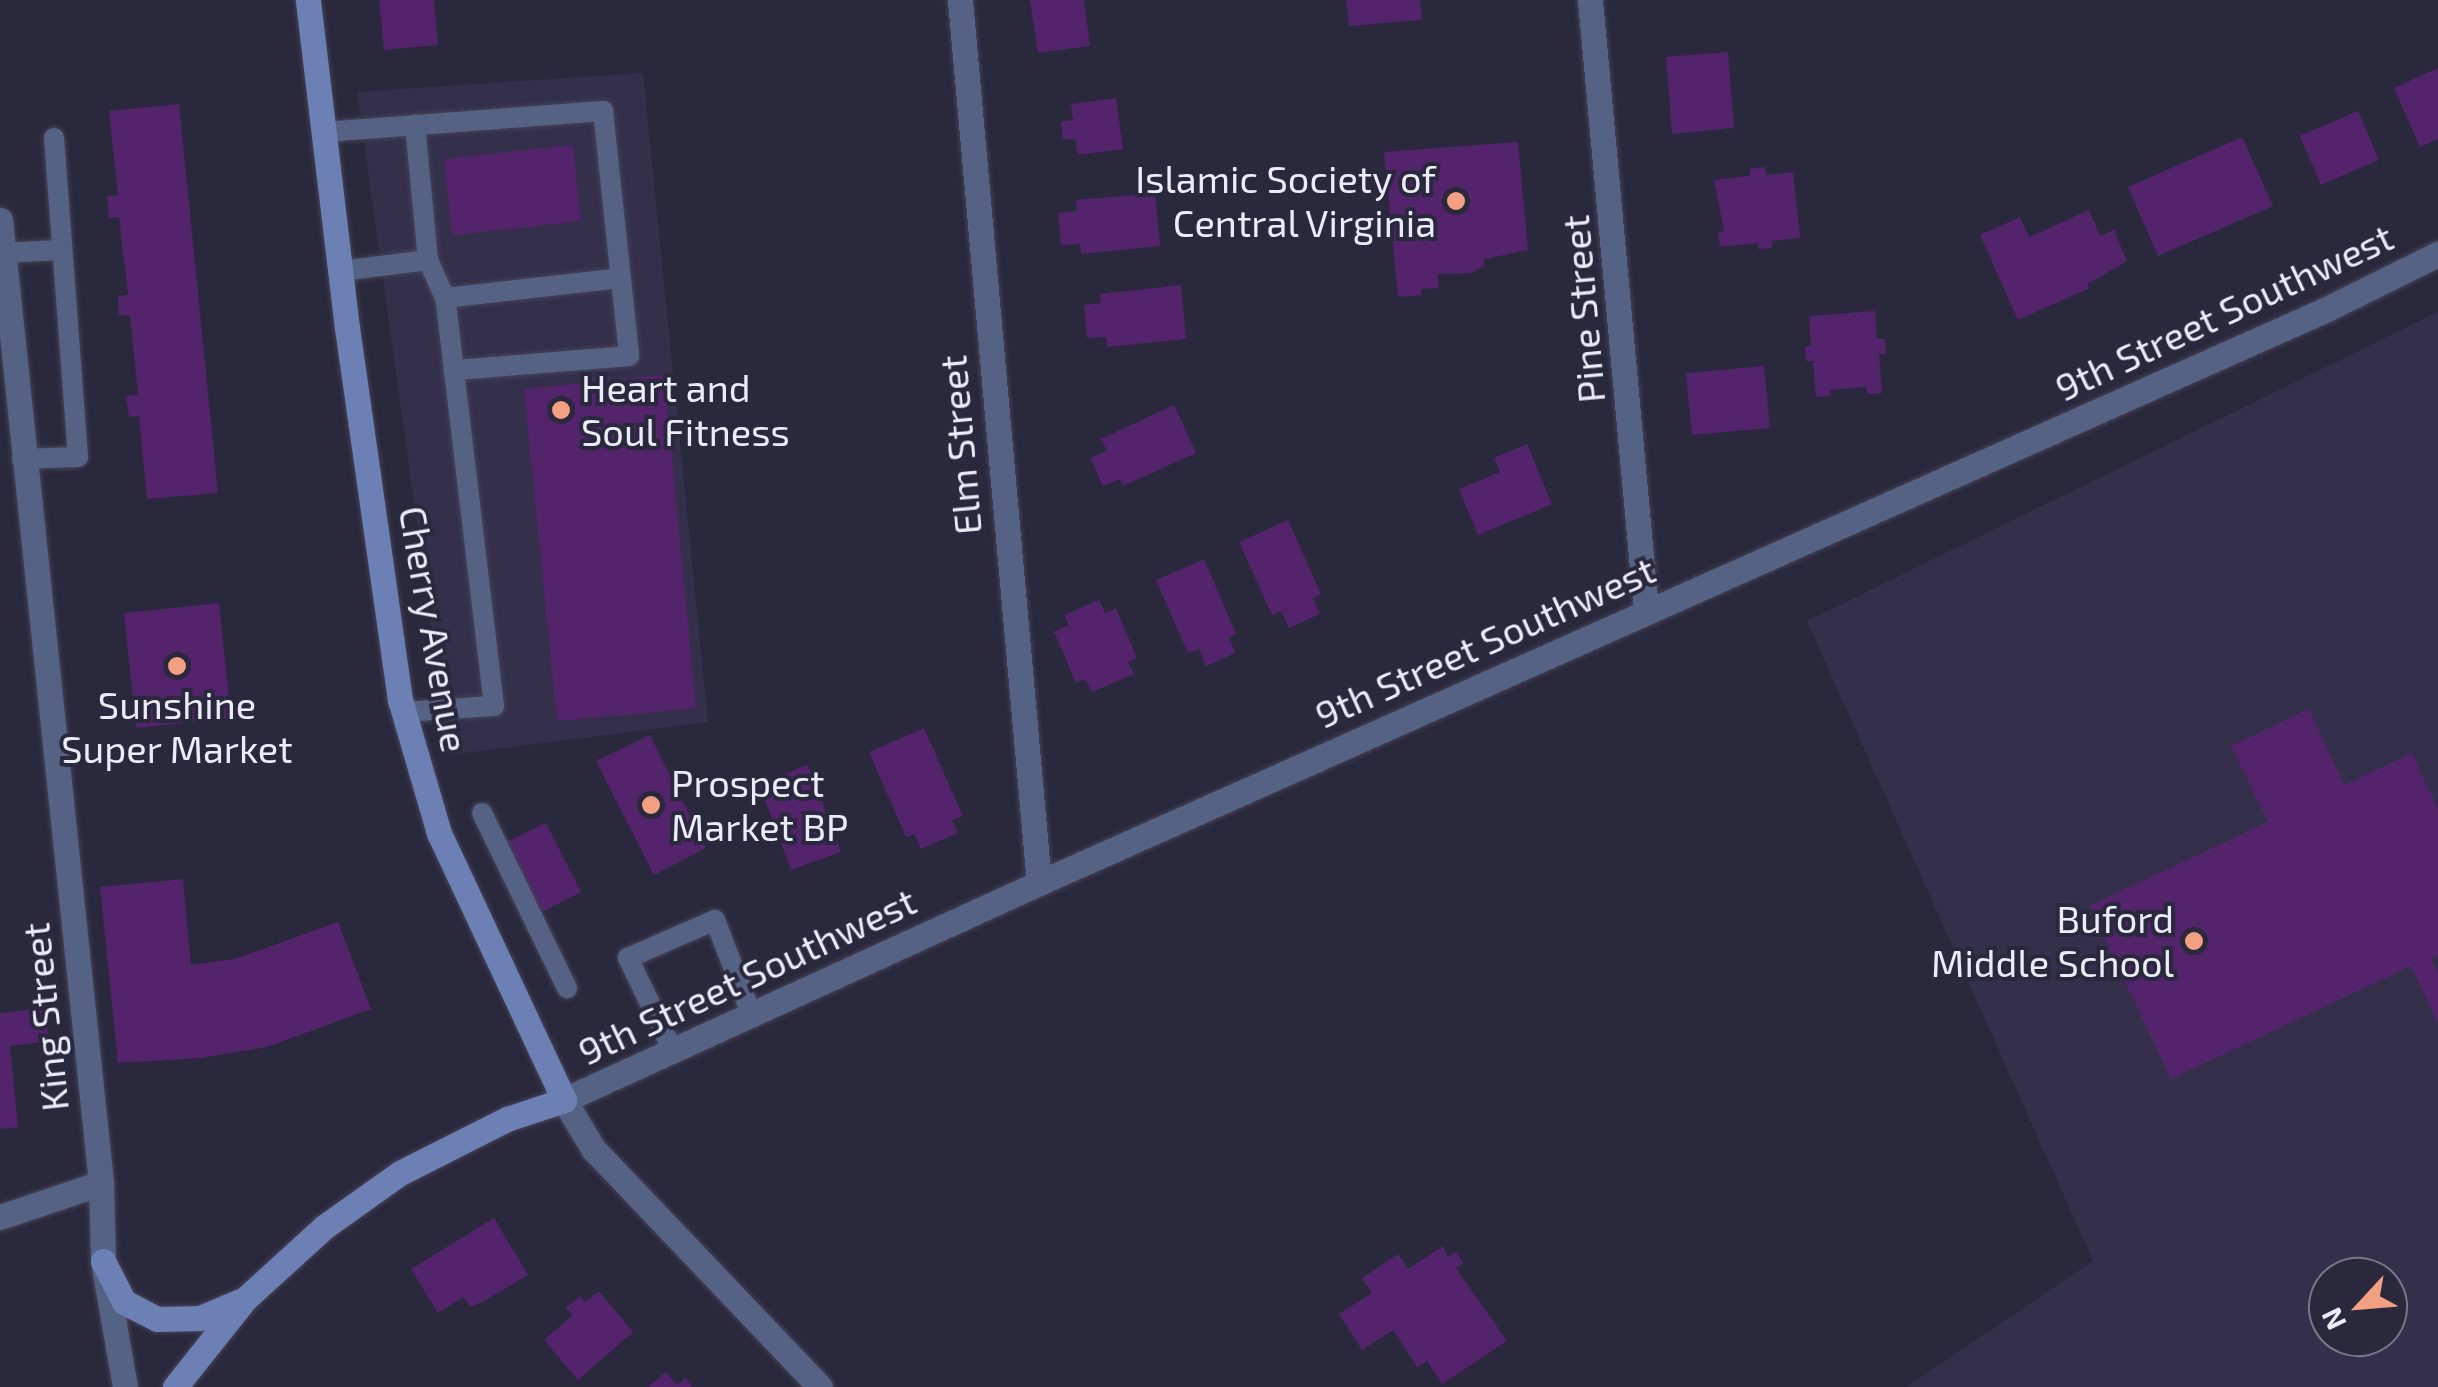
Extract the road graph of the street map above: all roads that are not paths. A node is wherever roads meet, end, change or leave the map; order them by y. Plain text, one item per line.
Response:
1 (308, 0) edge
2 (960, 0) edge
3 (1590, 0) edge
4 (415, 125) junction
5 (324, 132) junction
6 (54, 138) dead end
7 (0, 220) edge
8 (60, 250) junction
9 (3, 253) junction
10 (2438, 254) edge
11 (428, 260) junction
12 (340, 270) junction
13 (621, 278) junction
14 (445, 298) junction
15 (454, 370) junction
16 (22, 458) junction
17 (1646, 612) junction
18 (403, 712) junction
19 (482, 813) dead end
20 (1039, 883) junction
21 (567, 988) dead end
22 (752, 1016) junction
23 (674, 1052) junction
24 (564, 1100) junction
25 (101, 1184) junction
26 (0, 1217) edge
27 (103, 1261) junction
28 (245, 1299) junction
29 (125, 1387) edge
30 (175, 1387) edge
31 (820, 1387) edge

1 - 5 main road, Cherry Avenue
2 - 20 street, Elm Street
3 - 17 street, Pine Street
4 - 5 lane
4 - 11 lane
4 - 13 lane
5 - 12 main road, Cherry Avenue
6 - 8 lane
7 - 9 street, King Street
8 - 9 lane
8 - 16 lane
9 - 16 street, King Street
10 - 17 street, 9th Street Southwest
11 - 12 lane
11 - 14 lane
12 - 18 main road, Cherry Avenue
13 - 14 lane
13 - 15 lane
14 - 15 lane
15 - 18 lane
16 - 25 street, King Street
17 - 20 street, 9th Street Southwest
18 - 24 main road, Cherry Avenue
19 - 21 lane
20 - 22 street, 9th Street Southwest
22 - 23 street, 9th Street Southwest
22 - 23 lane
23 - 24 street, 9th Street Southwest
24 - 28 main road
24 - 31 street, Cherry Avenue
25 - 26 street
25 - 27 street, King Street
27 - 28 main road
27 - 29 street, King Street
28 - 30 main road

